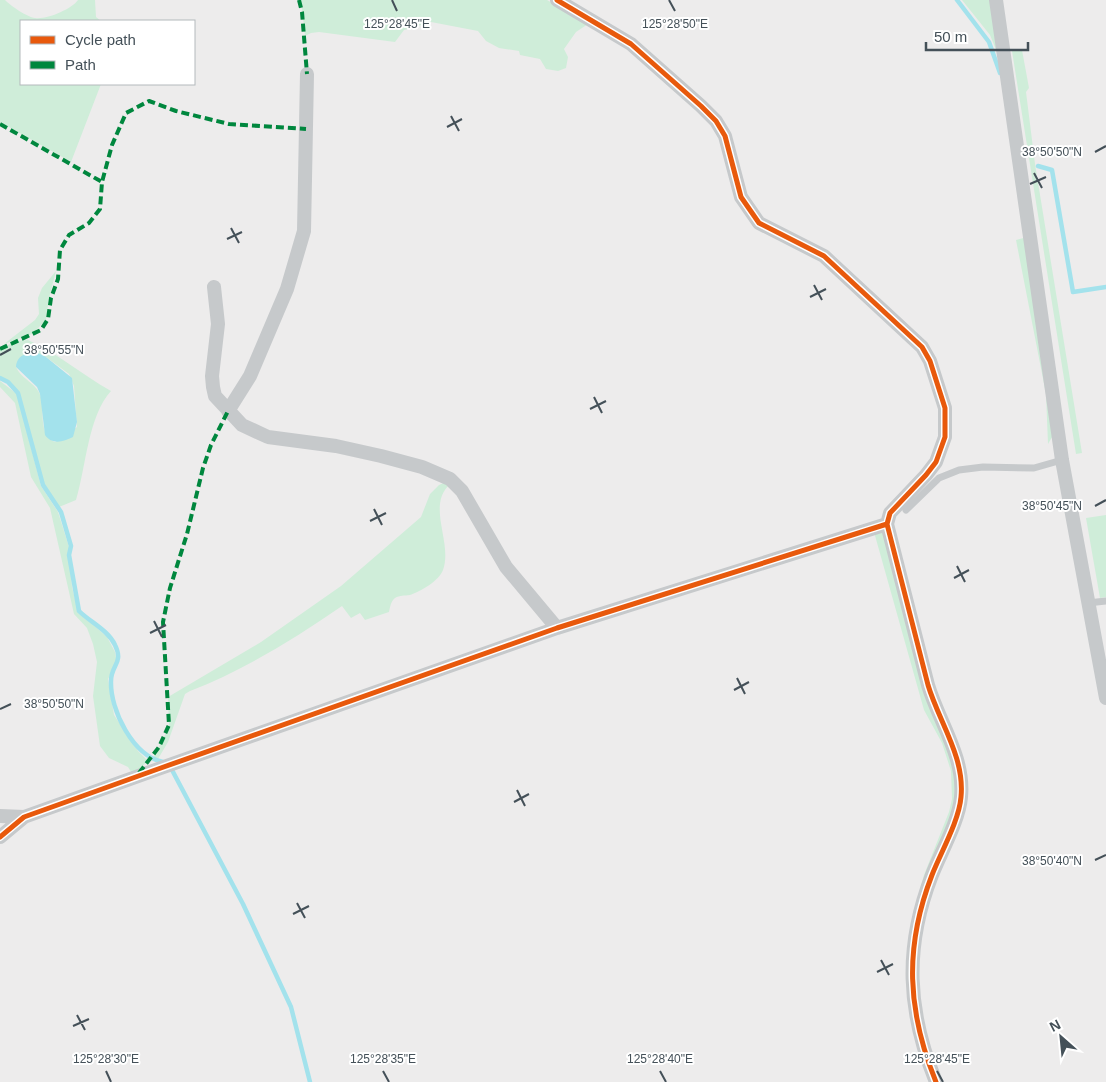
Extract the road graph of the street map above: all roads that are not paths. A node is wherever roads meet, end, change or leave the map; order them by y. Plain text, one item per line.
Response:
1 (557, 0) edge
2 (996, 0) edge
3 (307, 74) dead end
4 (214, 287) dead end
5 (228, 411) junction
6 (1062, 460) junction
7 (906, 510) dead end
8 (887, 524) junction
9 (1106, 601) edge
10 (1088, 603) junction
11 (557, 628) junction
12 (1106, 698) edge
13 (0, 816) edge
14 (24, 817) junction
15 (0, 837) edge
16 (936, 1082) edge

1 - 8 street
2 - 6 street
3 - 5 street
4 - 5 street
5 - 11 street
6 - 7 lane
6 - 10 street
8 - 11 street
8 - 16 street
9 - 10 lane
10 - 12 street
11 - 14 street
13 - 14 street
14 - 15 street

